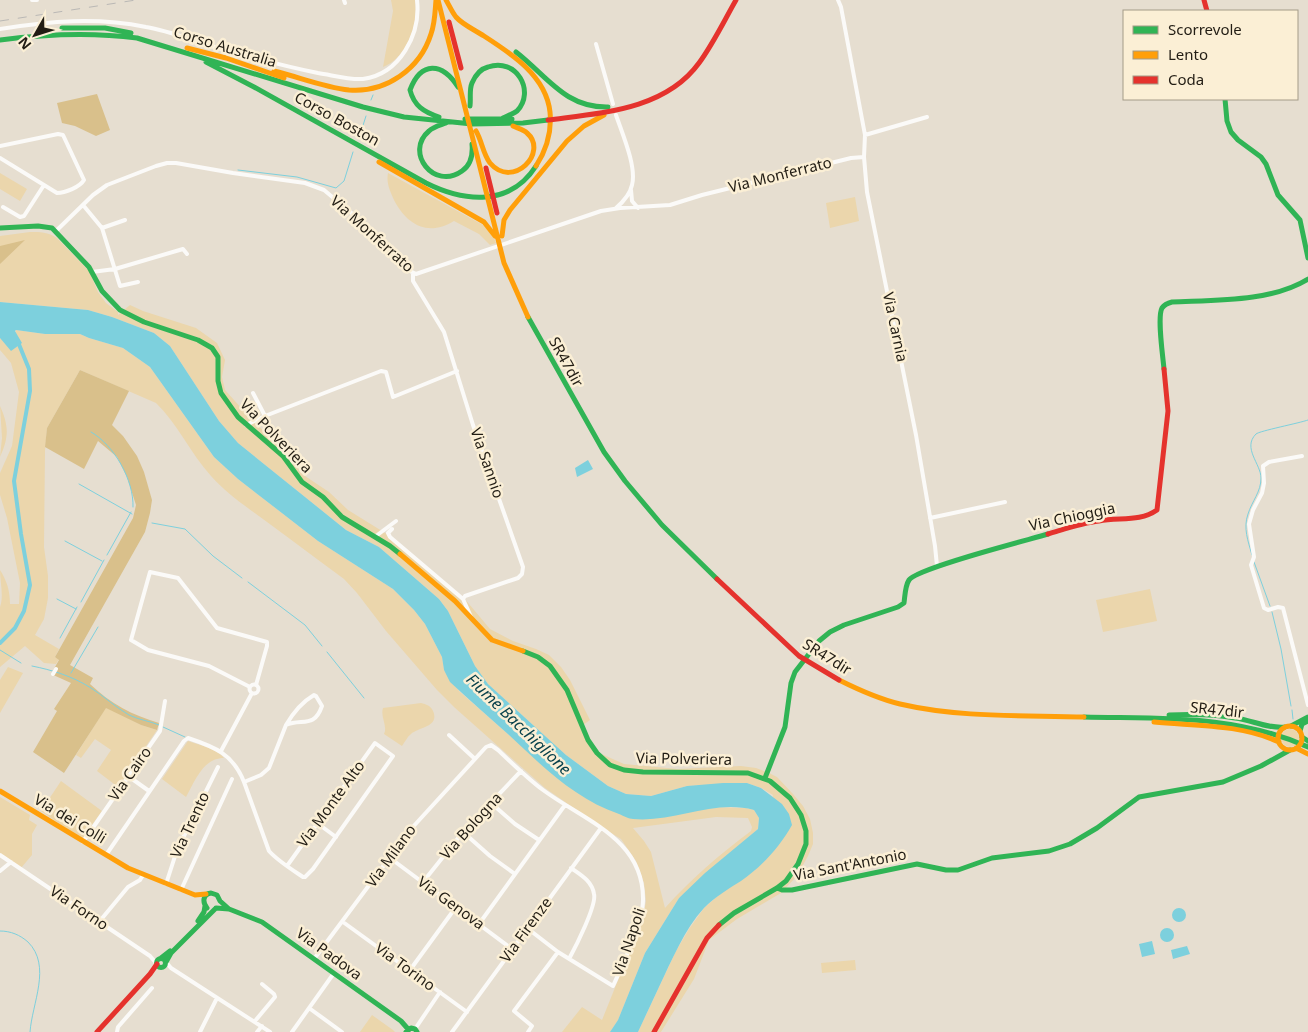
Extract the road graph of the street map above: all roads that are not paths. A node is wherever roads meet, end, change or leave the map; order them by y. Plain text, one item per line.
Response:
1 (32, 0) edge
2 (37, 0) edge
3 (417, 0) edge
4 (437, 0) edge
5 (444, 0) edge
6 (736, 0) edge
7 (836, 1) edge
8 (0, 29) edge
9 (479, 34) junction
10 (0, 36) edge
11 (0, 40) edge
12 (596, 44) dead end
13 (178, 49) junction
14 (226, 58) junction
15 (1225, 100) edge
16 (613, 104) dead end
17 (638, 105) junction
18 (468, 108) junction
19 (616, 115) dead end
20 (439, 117) junction
21 (927, 117) dead end
22 (498, 121) junction
23 (451, 122) junction
24 (474, 130) junction
25 (865, 136) junction
26 (350, 142) junction
27 (0, 146) edge
28 (864, 157) junction
29 (0, 158) edge
30 (44, 185) junction
31 (631, 190) junction
32 (632, 201) junction
33 (624, 202) junction
34 (83, 205) junction
35 (3, 207) dead end
36 (626, 208) junction
37 (638, 208) junction
38 (614, 209) junction
39 (125, 220) dead end
40 (0, 228) edge
41 (102, 228) junction
42 (56, 231) junction
43 (500, 238) junction
44 (503, 253) junction
45 (187, 254) dead end
46 (1308, 258) edge
47 (115, 268) junction
48 (92, 272) junction
49 (413, 274) junction
50 (1308, 279) edge
51 (138, 282) dead end
52 (512, 282) junction
53 (457, 371) junction
54 (253, 393) dead end
55 (265, 416) junction
56 (246, 425) junction
57 (1302, 456) dead end
58 (1005, 502) dead end
59 (930, 518) junction
60 (396, 521) dead end
61 (392, 529) dead end
62 (376, 536) junction
63 (937, 566) junction
64 (463, 599) junction
65 (472, 620) junction
66 (56, 668) dead end
67 (54, 674) dead end
68 (250, 687) dead end
69 (165, 701) dead end
70 (1308, 706) edge
71 (1122, 718) junction
72 (1308, 719) edge
73 (286, 725) junction
74 (1288, 726) junction
75 (1300, 731) junction
76 (449, 735) dead end
77 (1302, 737) junction
78 (1308, 741) edge
79 (1279, 743) junction
80 (490, 745) joint
81 (1308, 747) edge
82 (1296, 748) junction
83 (1290, 750) junction
84 (221, 751) junction
85 (1308, 754) edge
86 (1278, 757) junction
87 (475, 759) junction
88 (218, 767) dead end
89 (521, 771) junction
90 (128, 776) junction
91 (765, 778) junction
92 (232, 779) dead end
93 (244, 782) junction
94 (0, 791) edge
95 (149, 791) junction
96 (491, 803) junction
97 (565, 805) junction
98 (804, 822) joint
99 (317, 823) junction
100 (601, 828) junction
101 (463, 832) junction
102 (336, 837) junction
103 (539, 840) junction
104 (83, 842) junction
105 (0, 855) edge
106 (106, 855) junction
107 (390, 858) junction
108 (11, 862) junction
109 (287, 866) junction
110 (128, 868) joint
111 (571, 868) junction
112 (0, 871) edge
113 (515, 874) junction
114 (143, 875) junction
115 (423, 882) junction
116 (166, 884) junction
117 (777, 888) junction
118 (181, 890) junction
119 (206, 894) junction
120 (196, 895) junction
121 (220, 901) junction
122 (204, 904) junction
123 (456, 907) junction
124 (216, 908) junction
125 (229, 908) junction
126 (99, 922) junction
127 (343, 922) junction
128 (480, 924) junction
129 (527, 928) junction
130 (512, 949) junction
131 (558, 952) junction
132 (314, 959) junction
133 (568, 959) junction
134 (161, 963) junction
135 (410, 970) junction
136 (334, 973) junction
137 (262, 984) dead end
138 (152, 988) dead end
139 (440, 992) junction
140 (217, 998) junction
141 (309, 1008) junction
142 (467, 1012) junction
143 (255, 1021) junction
144 (262, 1026) junction
145 (416, 1029) edge
146 (407, 1030) edge
147 (98, 1032) edge
148 (117, 1032) edge
149 (200, 1032) edge
150 (256, 1032) edge
151 (270, 1032) edge
152 (292, 1032) edge
153 (342, 1032) edge
154 (452, 1032) edge
155 (528, 1032) edge
156 (654, 1032) edge

1 - 2 street
3 - 8 street
4 - 14 main road, Corso Boston
4 - 18 main road, SR47dir
5 - 9 main road, Corso Boston
5 - 18 main road, SR47dir
6 - 17 main road
7 - 25 street, Via Carnia
9 - 17 main road
9 - 26 main road, Corso Boston
10 - 14 main road, Corso Australia
11 - 13 main road, Corso Australia
12 - 16 street
13 - 23 main road
13 - 26 main road, Corso Boston
14 - 20 main road, Corso Australia
15 - 46 main road
17 - 22 main road
17 - 43 main road
18 - 20 main road
18 - 22 main road
18 - 24 main road, SR47dir
18 - 24 main road, SR47dir
19 - 31 street
20 - 22 main road, Corso Australia
21 - 25 street
22 - 23 main road
22 - 24 main road
23 - 24 main road
24 - 43 main road, SR47dir
25 - 28 street, Via Carnia
26 - 43 main road
27 - 30 street
28 - 37 street, Via Monferrato
28 - 59 street, Via Carnia
29 - 30 street
30 - 35 street
31 - 32 street
31 - 33 street, Via Monferrato
32 - 36 street
32 - 37 street
33 - 36 street
33 - 38 street, Via Monferrato
34 - 41 street
34 - 42 street, Via Monferrato
34 - 49 street, Via Monferrato
36 - 37 street, Via Monferrato
36 - 38 street, Via Monferrato
38 - 49 street, Via Monferrato
39 - 41 street
40 - 42 main road
41 - 47 street
42 - 48 main road, Via Polveriera
43 - 44 main road, SR47dir / SR47dir
44 - 52 main road, SR47dir / SR47dir
44 - 52 main road, SR47dir / SR47dir
45 - 47 street
47 - 48 street
47 - 51 street
48 - 56 main road, Via Polveriera
49 - 53 street, Via Sannio
50 - 63 main road, Via Chioggia
52 - 71 main road, SR47dir / SR47dir
53 - 55 street
53 - 64 street, Via Sannio
54 - 55 street
55 - 56 street
56 - 62 main road, Via Polveriera
57 - 70 street
58 - 59 street
59 - 63 street, Via Carnia
60 - 62 street
61 - 64 street
62 - 65 main road, Via Polveriera
63 - 91 main road, Via Chioggia
64 - 65 street
65 - 91 main road, Via Polveriera
66 - 67 street
68 - 84 street
69 - 90 street, Via Cairo
71 - 74 main road
71 - 79 main road
71 - 81 main road, SR47dir / SR47dir
72 - 74 main road
72 - 75 main road
73 - 73 street
73 - 93 street
74 - 75 main road
74 - 79 main road
75 - 77 main road
76 - 87 street
77 - 78 main road
77 - 82 main road
79 - 83 main road
79 - 86 main road
80 - 87 street, Via Milano
80 - 89 street, Via Napoli
82 - 83 main road, Via Sant'Antonio
82 - 85 main road
83 - 86 main road, Via Sant'Antonio
84 - 93 street
84 - 95 street
86 - 117 main road, Via Sant'Antonio
87 - 107 street, Via Milano
88 - 116 street, Via Trento
89 - 96 street, Via Bologna
89 - 97 street, Via Napoli
90 - 95 street
90 - 104 street, Via Cairo
91 - 98 main road, Via Polveriera
92 - 118 street
93 - 109 street
94 - 104 main road, Via dei Colli
95 - 106 street
96 - 101 street, Via Bologna
96 - 103 street
97 - 100 street, Via Napoli
97 - 103 street
98 - 117 main road, Via Sant'Antonio
99 - 102 street
99 - 102 street, Via Monte Alto
99 - 109 street, Via Monte Alto
100 - 111 street, Via Firenze
100 - 133 street, Via Napoli
101 - 113 street
101 - 115 street, Via Bologna
102 - 109 street
103 - 113 street
104 - 106 main road, Via dei Colli
105 - 108 street, Via Forno
106 - 110 main road, Via dei Colli
107 - 115 street, Via Genova
107 - 127 street, Via Milano
108 - 112 street
108 - 126 street, Via Forno
110 - 114 main road, Via Padova
111 - 129 street, Via Firenze
111 - 133 street
113 - 128 street
114 - 116 main road, Via Padova
114 - 126 street
115 - 123 street, Via Genova
116 - 118 main road, Via Padova
117 - 156 main road, Via Sant'Antonio
118 - 120 main road, Via Padova
119 - 120 main road, Via Padova
119 - 121 main road, Via Padova
119 - 122 main road
120 - 122 main road, Via Padova
121 - 124 main road
121 - 125 main road, Via Padova
122 - 124 main road, Via Padova
122 - 134 main road
123 - 128 street, Via Genova
123 - 135 street
124 - 125 main road, Via Padova
124 - 134 main road
125 - 132 main road, Via Padova
126 - 134 street, Via Forno
127 - 132 street, Via Milano
127 - 135 street, Via Torino
128 - 130 street, Via Genova
129 - 130 street, Via Firenze
129 - 131 street, Via Napoli
130 - 142 street, Via Firenze
131 - 133 street, Via Napoli
131 - 155 street
132 - 136 main road, Via Padova
134 - 140 street, Via Forno
134 - 147 main road
135 - 139 street, Via Torino
136 - 141 street
136 - 146 main road, Via Padova
137 - 143 street
138 - 148 street
139 - 142 street, Via Torino
139 - 145 street, Via Padova
140 - 143 street, Via Forno
140 - 149 street
141 - 152 street
141 - 153 street
142 - 154 street, Via Firenze
143 - 144 street, Via Forno
144 - 150 street
144 - 151 street, Via Forno
145 - 146 main road, Via Padova

